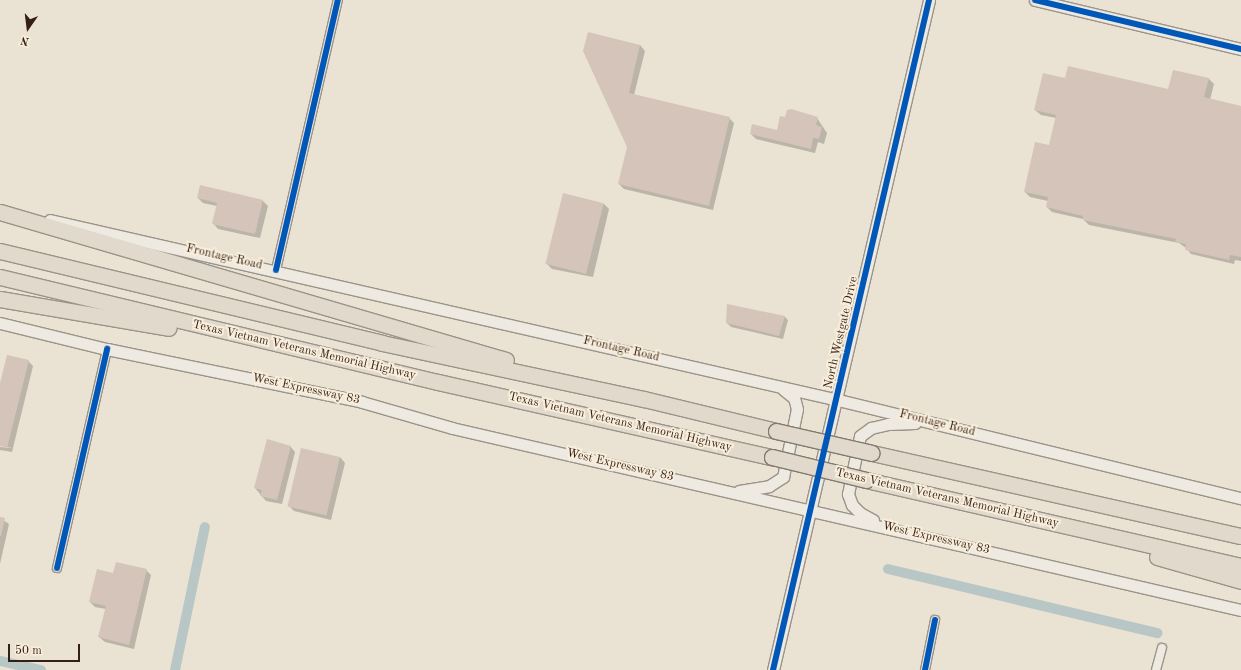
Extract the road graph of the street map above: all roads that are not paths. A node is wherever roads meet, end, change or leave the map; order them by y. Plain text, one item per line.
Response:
1 (338, 0) edge
2 (929, 0) edge
3 (1035, 0) edge
4 (1241, 49) edge
5 (0, 211) edge
6 (0, 251) edge
7 (276, 270) junction
8 (0, 277) edge
9 (0, 299) edge
10 (0, 323) edge
11 (288, 348) junction
12 (107, 349) junction
13 (775, 386) junction
14 (644, 399) junction
15 (838, 400) junction
16 (930, 422) junction
17 (732, 491) junction
18 (1241, 498) edge
19 (810, 510) junction
20 (1014, 515) junction
21 (887, 527) junction
22 (1241, 536) edge
23 (1241, 566) edge
24 (57, 568) dead end
25 (1241, 581) edge
26 (1241, 610) edge
27 (935, 620) dead end
28 (1162, 648) dead end
29 (773, 670) edge
30 (925, 670) edge
31 (1156, 670) edge

1 - 7 street
2 - 15 main road, North Westgate Drive
3 - 4 main road
5 - 7 main road, Frontage Road
5 - 14 highway
6 - 14 highway
7 - 13 main road, Frontage Road
8 - 11 highway, Texas Vietnam Veterans Memorial Highway
9 - 11 highway
10 - 12 main road, West Expressway 83
11 - 20 highway, Texas Vietnam Veterans Memorial Highway, bridge
12 - 17 main road, West Expressway 83
12 - 24 street
13 - 15 main road, Frontage Road
13 - 17 main road
14 - 22 highway, bridge
15 - 16 main road, Frontage Road
15 - 19 main road, North Westgate Drive
16 - 18 main road, Frontage Road
16 - 21 main road
17 - 19 main road, West Expressway 83
19 - 21 main road, West Expressway 83
19 - 29 main road, North Westgate Drive
20 - 23 highway, Texas Vietnam Veterans Memorial Highway
20 - 25 highway
21 - 26 main road, West Expressway 83
27 - 30 street
28 - 31 street

